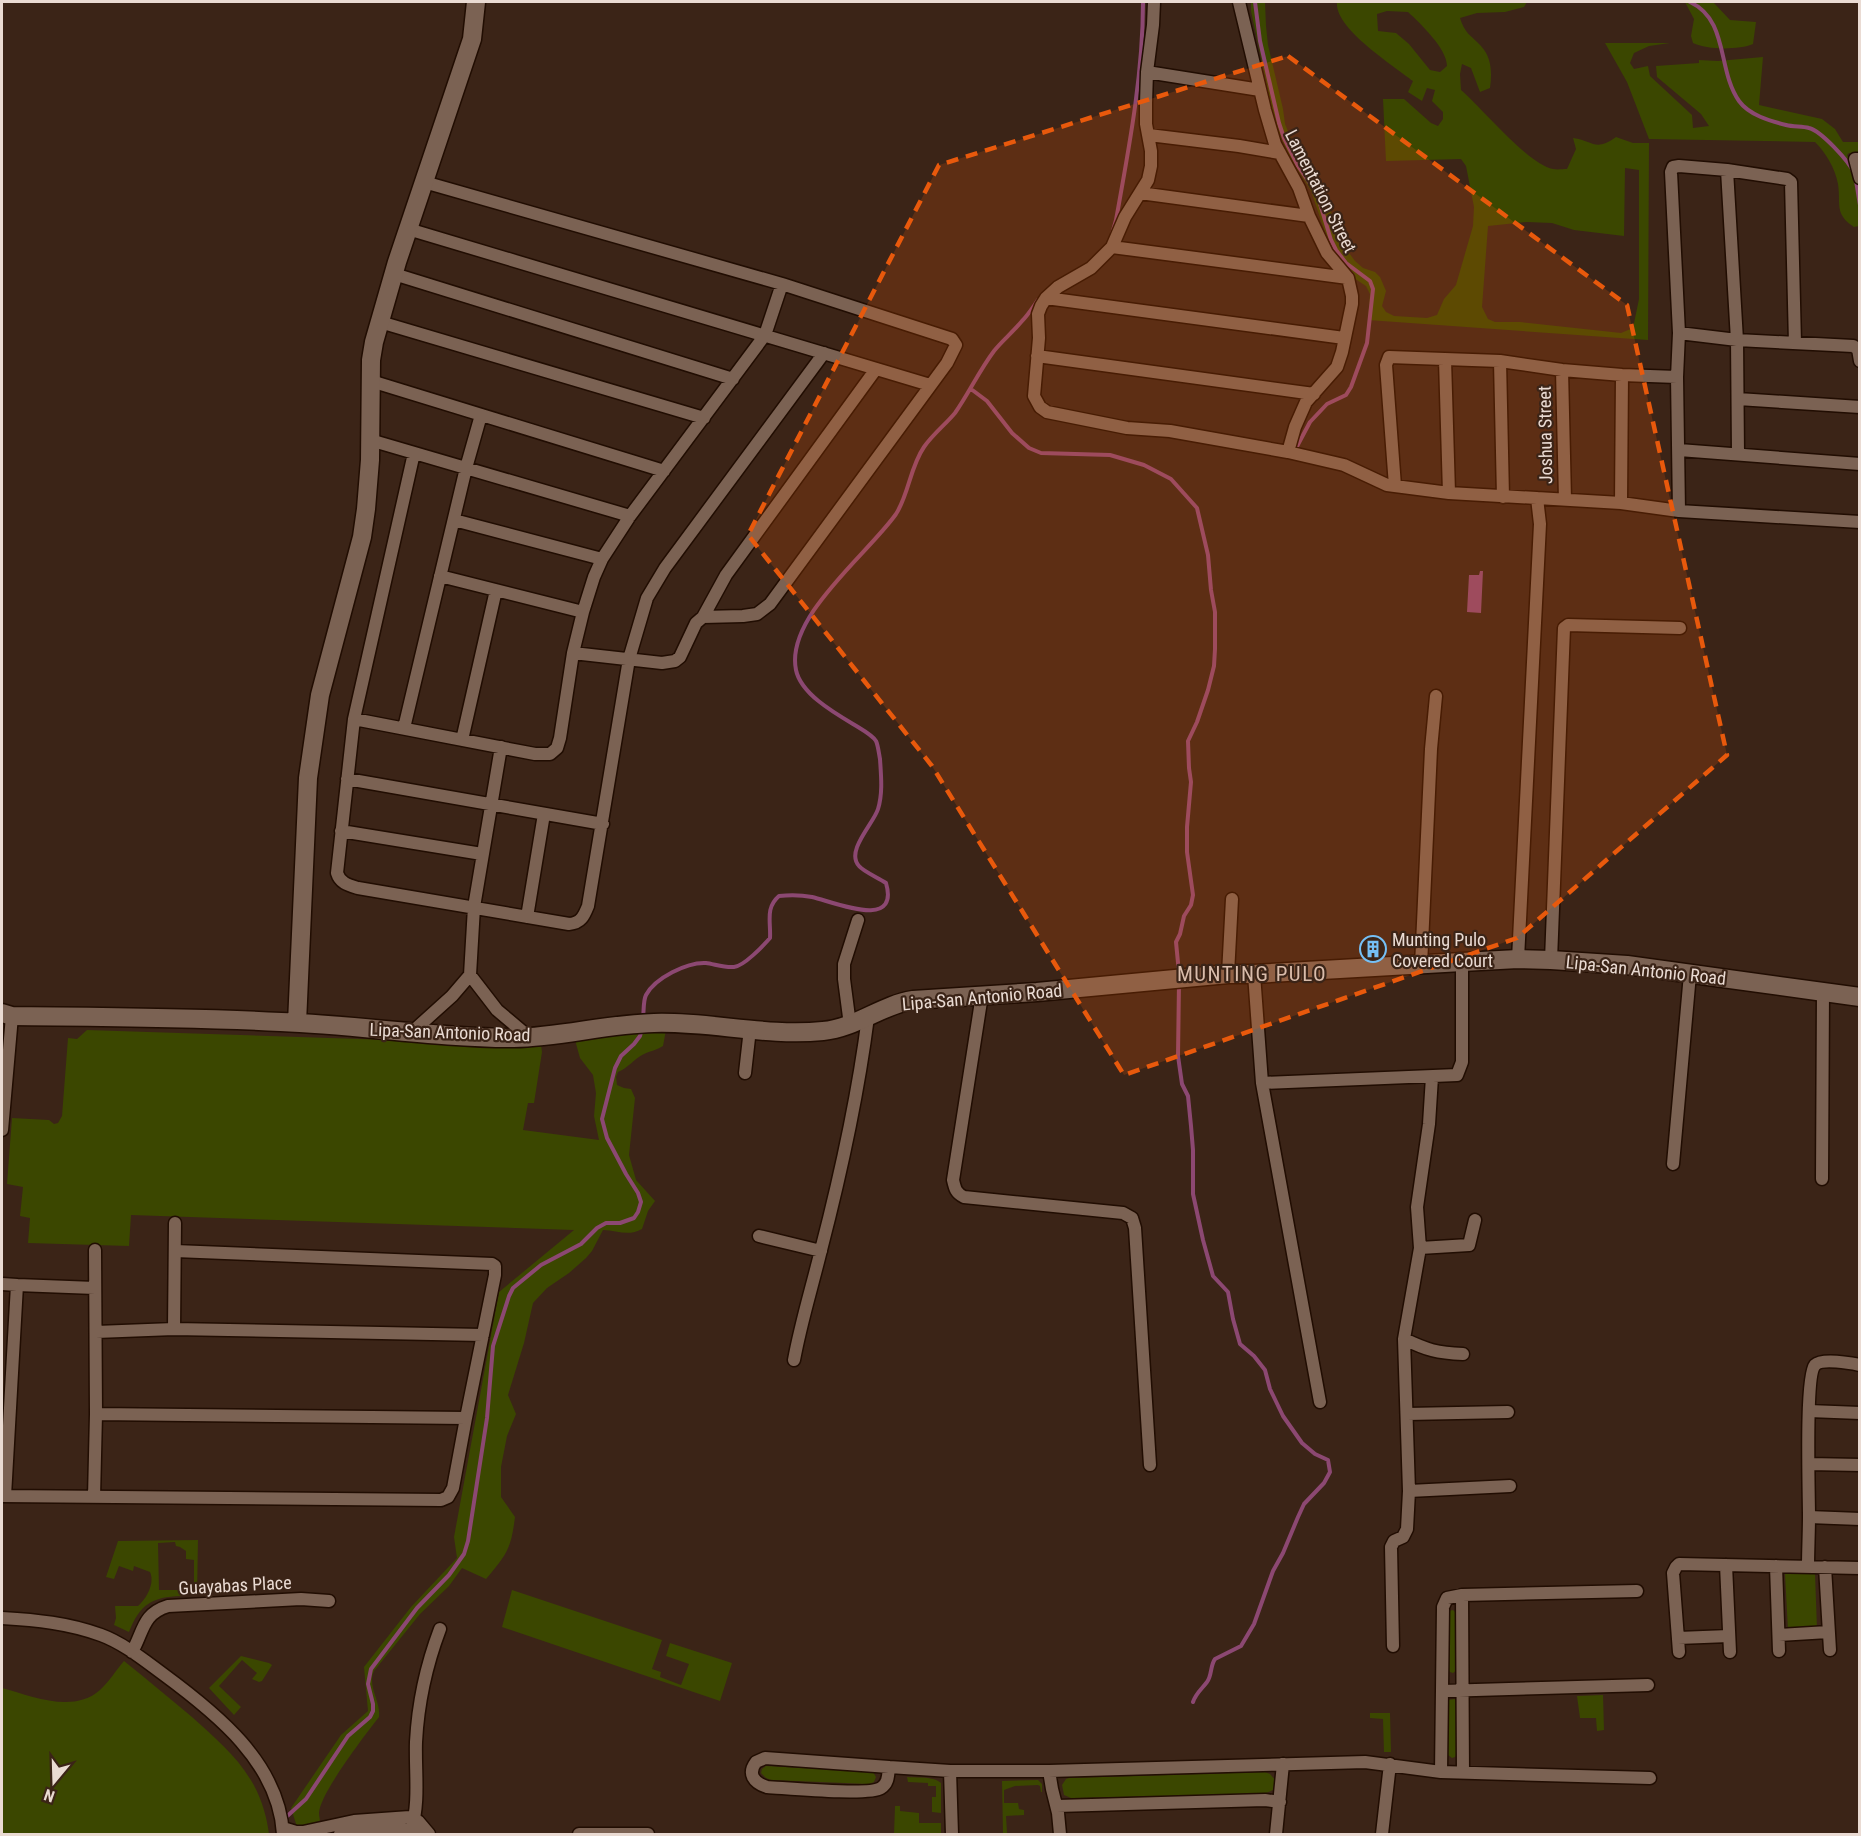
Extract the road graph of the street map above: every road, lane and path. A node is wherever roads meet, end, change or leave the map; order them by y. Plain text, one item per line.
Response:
1 (476, 2) edge
2 (1154, 2) edge
3 (1239, 2) edge
4 (1147, 72) junction
5 (1260, 90) junction
6 (1149, 135) junction
7 (1280, 153) junction
8 (1860, 159) edge
9 (1727, 170) junction
10 (1860, 178) edge
11 (424, 182) junction
12 (1140, 194) junction
13 (1310, 216) junction
14 (408, 229) junction
15 (1112, 247) junction
16 (394, 274) junction
17 (1348, 278) junction
18 (782, 284) junction
19 (1047, 298) junction
20 (380, 322) junction
21 (1679, 333) junction
22 (765, 335) junction
23 (1344, 338) junction
24 (1737, 340) junction
25 (1795, 343) junction
26 (824, 353) junction
27 (1037, 356) junction
28 (1445, 360) junction
29 (1500, 361) junction
30 (1860, 361) edge
31 (876, 369) junction
32 (1562, 370) junction
33 (1622, 375) junction
34 (1677, 377) junction
35 (733, 379) junction
36 (370, 381) junction
37 (930, 386) junction
38 (1314, 394) junction
39 (1738, 399) junction
40 (1860, 407) edge
41 (481, 415) junction
42 (704, 418) junction
43 (370, 440) junction
44 (1679, 450) junction
45 (1288, 452) junction
46 (414, 453) junction
47 (1738, 454) junction
48 (1860, 464) edge
49 (466, 468) junction
50 (664, 471) junction
51 (1395, 486) junction
52 (1449, 493) junction
53 (1503, 497) junction
54 (1538, 498) junction
55 (1565, 500) junction
56 (1621, 503) junction
57 (1680, 511) junction
58 (630, 516) junction
59 (454, 520) junction
60 (1860, 522) edge
61 (602, 559) junction
62 (440, 576) junction
63 (496, 590) junction
64 (583, 612) junction
65 (703, 617) junction
66 (1680, 628) dead end
67 (573, 653) junction
68 (629, 659) junction
69 (1436, 696) dead end
70 (354, 719) junction
71 (404, 728) junction
72 (462, 740) junction
73 (501, 747) junction
74 (347, 779) junction
75 (490, 804) junction
76 (544, 813) junction
77 (603, 824) junction
78 (342, 831) junction
79 (483, 854) junction
80 (1232, 900) dead end
81 (474, 907) junction
82 (527, 917) junction
83 (858, 920) dead end
84 (1518, 959) junction
85 (1551, 960) junction
86 (1462, 962) junction
87 (1421, 966) junction
88 (1228, 974) junction
89 (1254, 974) junction
90 (1690, 974) junction
91 (470, 975) junction
92 (1823, 992) junction
93 (982, 995) junction
94 (1860, 997) edge
95 (7, 1015) edge
96 (868, 1017) junction
97 (297, 1023) junction
98 (850, 1025) junction
99 (750, 1029) junction
100 (411, 1033) junction
101 (529, 1037) junction
102 (745, 1073) dead end
103 (1432, 1077) junction
104 (1262, 1083) junction
105 (2, 1130) edge
106 (1673, 1164) dead end
107 (1822, 1179) dead end
108 (1475, 1220) dead end
109 (175, 1223) dead end
110 (759, 1236) dead end
111 (1420, 1248) junction
112 (95, 1250) dead end
113 (175, 1251) junction
114 (821, 1251) junction
115 (2, 1284) edge
116 (16, 1285) junction
117 (95, 1288) junction
118 (174, 1329) junction
119 (96, 1332) junction
120 (483, 1335) junction
121 (1404, 1339) junction
122 (1463, 1354) dead end
123 (795, 1360) dead end
124 (1860, 1365) edge
125 (7, 1371) edge
126 (1320, 1402) dead end
127 (1809, 1411) junction
128 (1508, 1412) dead end
129 (1860, 1413) edge
130 (96, 1414) junction
131 (1407, 1414) junction
132 (466, 1418) junction
133 (1809, 1464) junction
134 (1150, 1465) dead end
135 (1860, 1466) edge
136 (1510, 1486) dead end
137 (1409, 1491) junction
138 (3, 1496) edge
139 (94, 1497) junction
140 (1809, 1517) junction
141 (1860, 1519) edge
142 (1726, 1565) junction
143 (1776, 1566) junction
144 (1808, 1567) junction
145 (1825, 1567) junction
146 (1860, 1568) edge
147 (1637, 1590) dead end
148 (1462, 1595) junction
149 (329, 1601) dead end
150 (2, 1618) edge
151 (440, 1629) dead end
152 (1828, 1632) junction
153 (1779, 1635) junction
154 (1730, 1636) junction
155 (1678, 1638) junction
156 (1393, 1646) dead end
157 (1830, 1650) dead end
158 (1779, 1651) dead end
159 (132, 1652) junction
160 (1730, 1652) dead end
161 (1678, 1653) dead end
162 (1648, 1685) dead end
163 (1462, 1690) junction
164 (1442, 1691) junction
165 (1283, 1764) junction
166 (1390, 1764) junction
167 (889, 1767) junction
168 (950, 1771) junction
169 (1049, 1771) junction
170 (1441, 1772) junction
171 (1463, 1773) junction
172 (1650, 1778) dead end
173 (1280, 1803) junction
174 (1057, 1806) junction
175 (282, 1826) edge
176 (414, 1828) edge
177 (340, 1834) edge
178 (429, 1834) edge
179 (579, 1834) edge
180 (648, 1834) edge
181 (952, 1834) edge
182 (1060, 1834) edge
183 (1276, 1834) edge
184 (1382, 1834) edge

1 - 11 main road
2 - 4 street
3 - 5 street, Lamentation Street
4 - 5 street
4 - 6 street
5 - 7 street, Lamentation Street
6 - 7 street
6 - 12 street
7 - 13 street, Lamentation Street
8 - 10 street
9 - 21 street
9 - 24 street
9 - 25 street
11 - 14 main road
11 - 18 street
12 - 13 street
12 - 15 street
13 - 17 street, Lamentation Street
14 - 16 main road
14 - 22 street
15 - 17 street
15 - 19 street
16 - 20 main road
16 - 35 street
17 - 23 street, Lamentation Street
18 - 22 street
18 - 37 street
19 - 23 street
19 - 27 street
20 - 36 main road
20 - 42 street
21 - 24 street
21 - 34 street
22 - 26 street
22 - 35 street
23 - 38 street, Lamentation Street
24 - 25 street
24 - 39 street
25 - 30 street
26 - 31 street
26 - 68 street
27 - 38 street
27 - 45 street
28 - 29 street
28 - 51 street
28 - 52 street
29 - 32 street
29 - 53 street
31 - 37 street
31 - 65 street
32 - 33 street
32 - 55 street, Joshua Street
33 - 34 street
33 - 56 street
34 - 44 street
35 - 42 street
36 - 41 street
36 - 43 main road
37 - 65 street
38 - 45 street, Lamentation Street
39 - 40 street
39 - 47 street
41 - 49 street
41 - 50 street
42 - 50 street
43 - 46 street
43 - 97 main road
44 - 47 street
44 - 57 street
45 - 51 street
46 - 49 street
46 - 70 street
47 - 48 street
49 - 58 street
49 - 59 street
50 - 58 street
51 - 52 street
52 - 53 street
53 - 54 street
54 - 55 street
54 - 84 street
55 - 56 street
56 - 57 street
57 - 60 street
58 - 61 street
59 - 61 street
59 - 62 street
61 - 64 street
62 - 63 street
62 - 71 street
63 - 64 street
63 - 72 street
64 - 67 street
65 - 68 street
66 - 85 street
67 - 68 street
67 - 73 street
68 - 77 street
69 - 87 street
70 - 71 street
70 - 74 street
71 - 72 street
72 - 73 street
73 - 75 street
74 - 75 street
74 - 78 street
75 - 76 street
75 - 79 street
76 - 77 street
76 - 82 street
77 - 82 street
78 - 79 street
78 - 81 street
79 - 81 street
80 - 88 street
81 - 82 street
81 - 91 street
83 - 98 street
84 - 85 main road, Lipa-San Antonio Road
84 - 86 main road, Lipa-San Antonio Road
85 - 90 main road, Lipa-San Antonio Road
86 - 87 main road, Lipa-San Antonio Road
86 - 103 street
87 - 89 main road, Lipa-San Antonio Road
88 - 89 main road, Lipa-San Antonio Road
88 - 93 main road, Lipa-San Antonio Road
89 - 104 street
90 - 92 main road, Lipa-San Antonio Road
90 - 106 street
91 - 100 street
91 - 101 street
92 - 94 main road, Lipa-San Antonio Road
92 - 107 street
93 - 96 main road, Lipa-San Antonio Road
93 - 134 street
95 - 97 main road, Lipa-San Antonio Road
95 - 105 street
96 - 98 main road, Lipa-San Antonio Road
96 - 114 street
97 - 100 main road, Lipa-San Antonio Road
98 - 99 main road, Lipa-San Antonio Road
99 - 101 main road, Lipa-San Antonio Road
99 - 102 street
100 - 101 main road, Lipa-San Antonio Road
103 - 104 street
103 - 111 street
104 - 126 street
108 - 111 street
109 - 113 street
110 - 114 street
111 - 121 street
112 - 117 street
113 - 118 street
113 - 120 street
114 - 123 street
115 - 116 street
116 - 117 street
116 - 125 street
117 - 119 street
118 - 119 street
118 - 120 street
119 - 130 street
120 - 132 street
121 - 122 street
121 - 131 street
124 - 127 street
125 - 138 street
127 - 129 street
127 - 133 street
128 - 131 street
130 - 132 street
130 - 139 street
131 - 137 street
132 - 139 street
133 - 135 street
133 - 140 street
136 - 137 street
137 - 156 street
138 - 139 street
140 - 141 street
140 - 144 street
142 - 143 street
142 - 154 street
142 - 155 street
143 - 144 street
143 - 153 street
144 - 145 street
145 - 146 street
145 - 152 street
147 - 148 street
148 - 163 street
148 - 164 street
149 - 159 street, Guayabas Place
150 - 159 street
151 - 176 street
152 - 153 street
152 - 157 street
153 - 158 street
154 - 155 street
154 - 160 street
155 - 161 street
159 - 175 street
162 - 163 street
163 - 164 street
163 - 171 street
164 - 170 street
165 - 166 street
165 - 169 street
165 - 173 street
166 - 170 street
166 - 184 street
167 - 167 street
167 - 168 street
168 - 169 street
168 - 181 street
169 - 174 street
170 - 171 street
171 - 172 street
173 - 174 street
173 - 183 street
174 - 182 street
175 - 176 street
176 - 177 street
176 - 178 street
179 - 180 street

